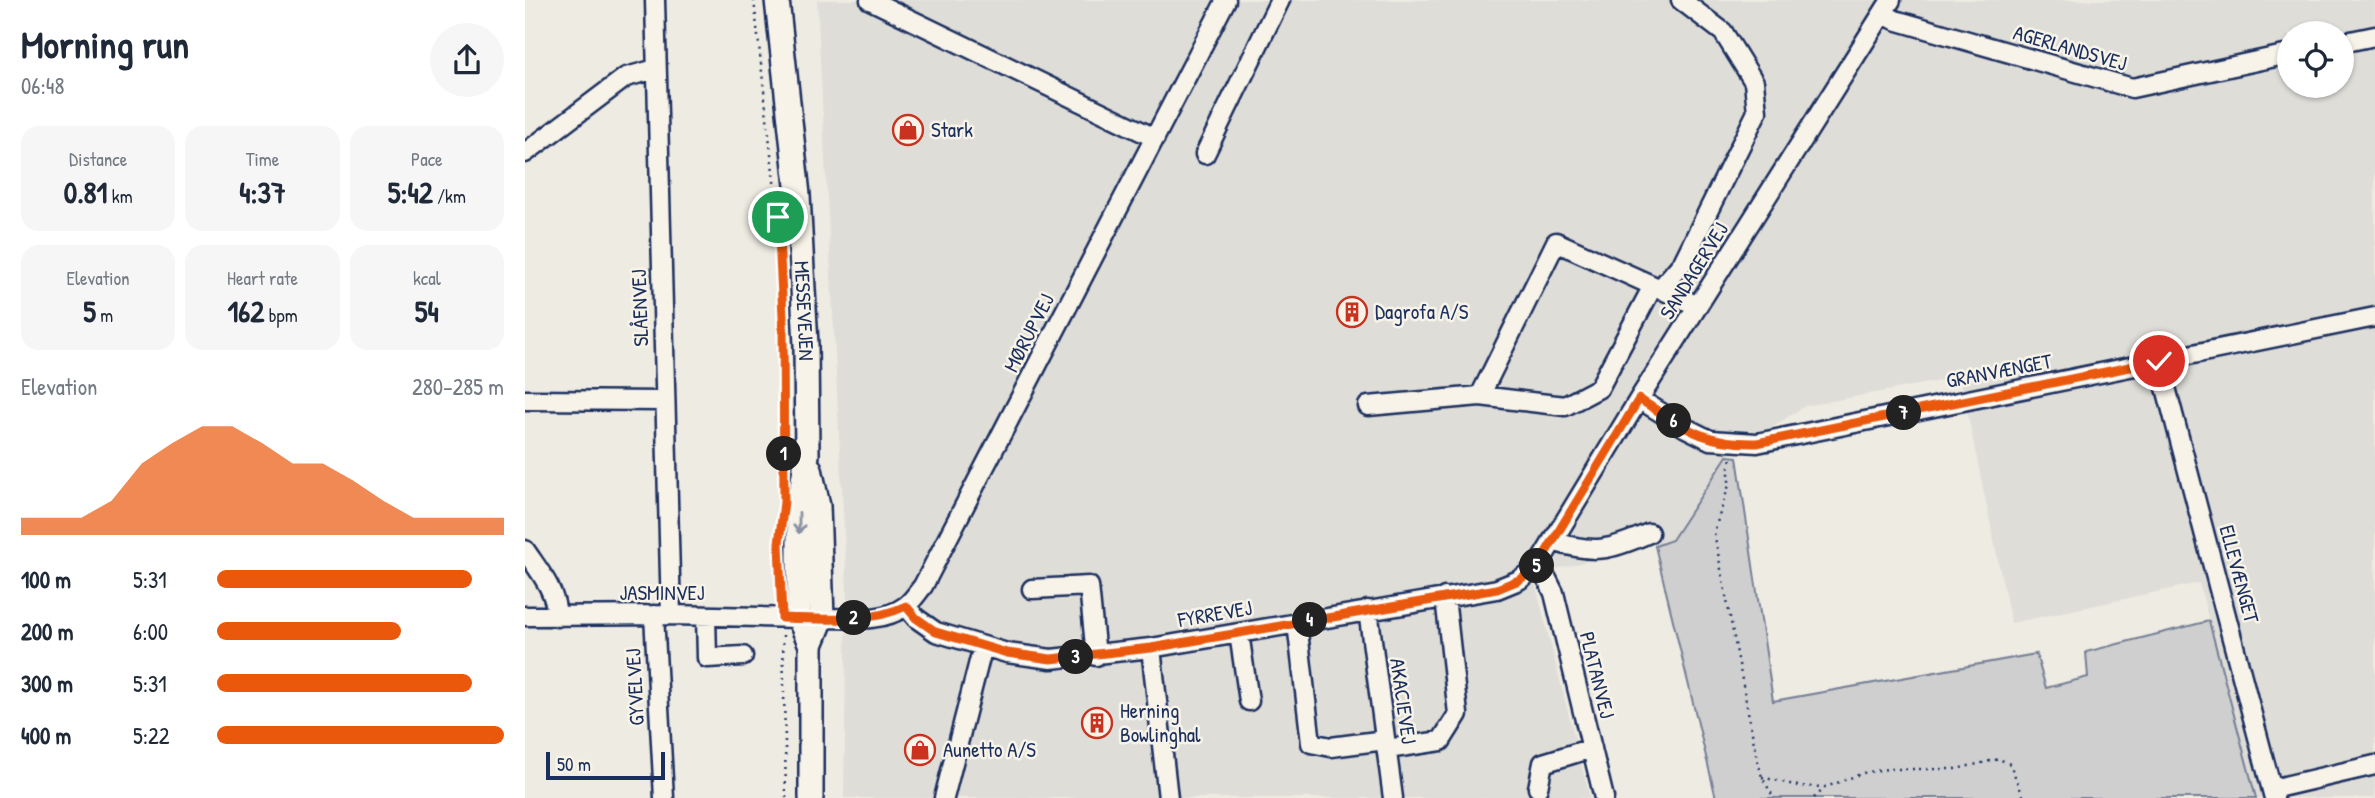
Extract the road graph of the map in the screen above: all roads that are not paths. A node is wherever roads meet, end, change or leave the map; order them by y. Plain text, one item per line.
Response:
1 (655, 0) edge
2 (777, 0) edge
3 (870, 0) edge
4 (1226, 0) edge
5 (1280, 0) edge
6 (1681, 0) edge
7 (1887, 7) edge
8 (2375, 36) edge
9 (2354, 40) edge
10 (2277, 57) edge
11 (656, 69) junction
12 (1155, 138) junction
13 (525, 153) edge
14 (1205, 154) dead end
15 (1656, 287) junction
16 (1698, 306) junction
17 (2375, 317) edge
18 (2159, 361) junction
19 (1480, 396) junction
20 (1639, 399) junction
21 (525, 400) edge
22 (666, 401) junction
23 (1368, 407) dead end
24 (1649, 533) dead end
25 (1552, 541) junction
26 (525, 550) edge
27 (1537, 567) junction
28 (1032, 589) dead end
29 (1445, 597) junction
30 (906, 606) junction
31 (1368, 610) junction
32 (662, 615) junction
33 (525, 616) edge
34 (706, 616) junction
35 (557, 617) junction
36 (801, 618) junction
37 (1297, 623) junction
38 (1240, 633) junction
39 (983, 646) junction
40 (1151, 648) junction
41 (743, 656) dead end
42 (1096, 656) junction
43 (1249, 701) dead end
44 (1386, 744) junction
45 (1592, 748) junction
46 (2375, 765) edge
47 (1538, 788) dead end
48 (2273, 794) edge
49 (664, 798) edge
50 (811, 798) edge
51 (944, 798) edge
52 (1168, 798) edge
53 (1393, 798) edge
54 (1604, 798) edge

1 - 11 street, SLÅENVEJ
2 - 36 main road, MESSEVEJEN
3 - 12 street
4 - 12 street, MØRUPVEJ
5 - 14 street
6 - 15 street
7 - 10 street, AGERLANDSVEJ
7 - 16 street, SANDAGERVEJ
8 - 9 street
11 - 13 street
11 - 22 street, SLÅENVEJ
12 - 30 street, MØRUPVEJ
15 - 16 street
15 - 19 street
15 - 19 street
16 - 20 street, SANDAGERVEJ
17 - 18 street, GRANVÆNGET
18 - 20 street, GRANVÆNGET
18 - 48 street, ELLEVÆNGET
19 - 23 street
20 - 25 street, SANDAGERVEJ
21 - 22 street
22 - 32 street, SLÅENVEJ
24 - 25 street
25 - 27 street, SANDAGERVEJ
26 - 35 street
27 - 29 street, FYRREVEJ
27 - 45 street, PLATANVEJ
28 - 42 street
29 - 31 street, FYRREVEJ
29 - 44 street
30 - 36 street
30 - 39 street, FYRREVEJ
31 - 37 street, FYRREVEJ
31 - 44 street, AKACIEVEJ
32 - 34 street, JASMINVEJ
32 - 35 street, JASMINVEJ
32 - 49 street, GYVELVEJ
33 - 35 street, JASMINVEJ
34 - 36 street, JASMINVEJ
34 - 41 street
36 - 50 main road, MESSEVEJEN
37 - 38 street, FYRREVEJ
37 - 44 street
38 - 40 street, FYRREVEJ
38 - 43 street
39 - 42 street, FYRREVEJ
39 - 51 street
40 - 42 street, FYRREVEJ
40 - 52 street
44 - 53 street, AKACIEVEJ
45 - 47 street
45 - 54 street, PLATANVEJ
46 - 48 street

